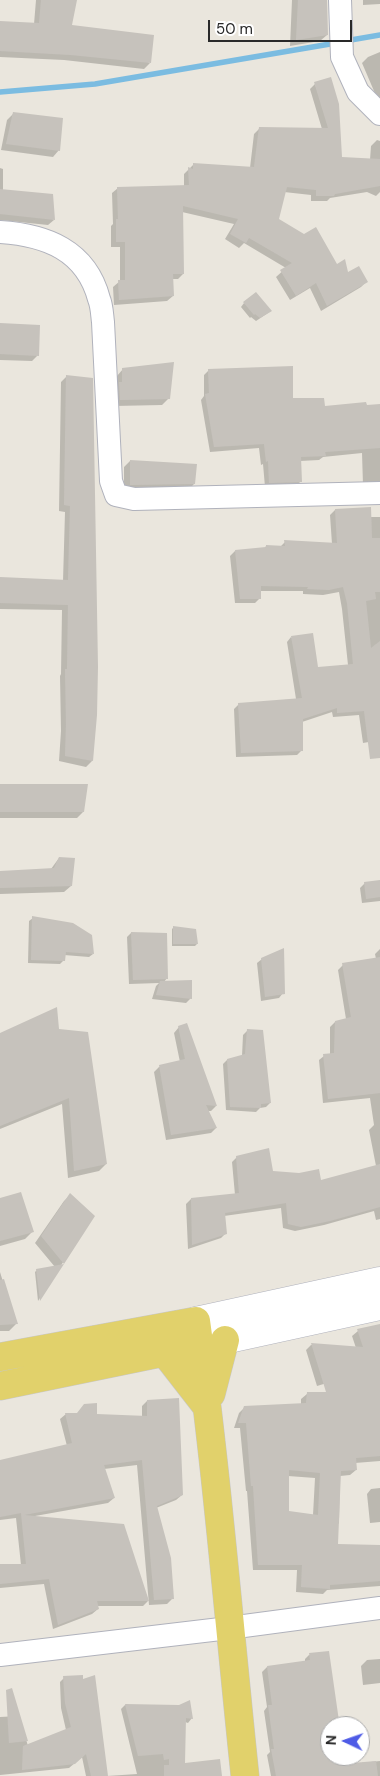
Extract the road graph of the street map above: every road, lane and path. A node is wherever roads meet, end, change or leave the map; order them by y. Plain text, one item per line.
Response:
1 (340, 0) edge
2 (380, 114) edge
3 (0, 232) edge
4 (380, 493) edge
5 (380, 1281) edge
6 (380, 1306) edge
7 (207, 1336) junction
8 (165, 1353) junction
9 (0, 1357) edge
10 (0, 1386) edge
11 (208, 1407) junction
12 (380, 1608) edge
13 (229, 1628) junction
14 (0, 1655) edge
15 (245, 1776) edge

1 - 2 street
3 - 4 street
5 - 7 street
6 - 7 street
7 - 8 main road
7 - 9 main road
7 - 11 main road
8 - 10 main road
8 - 11 main road
11 - 13 main road
12 - 13 street
13 - 14 street
13 - 15 main road

